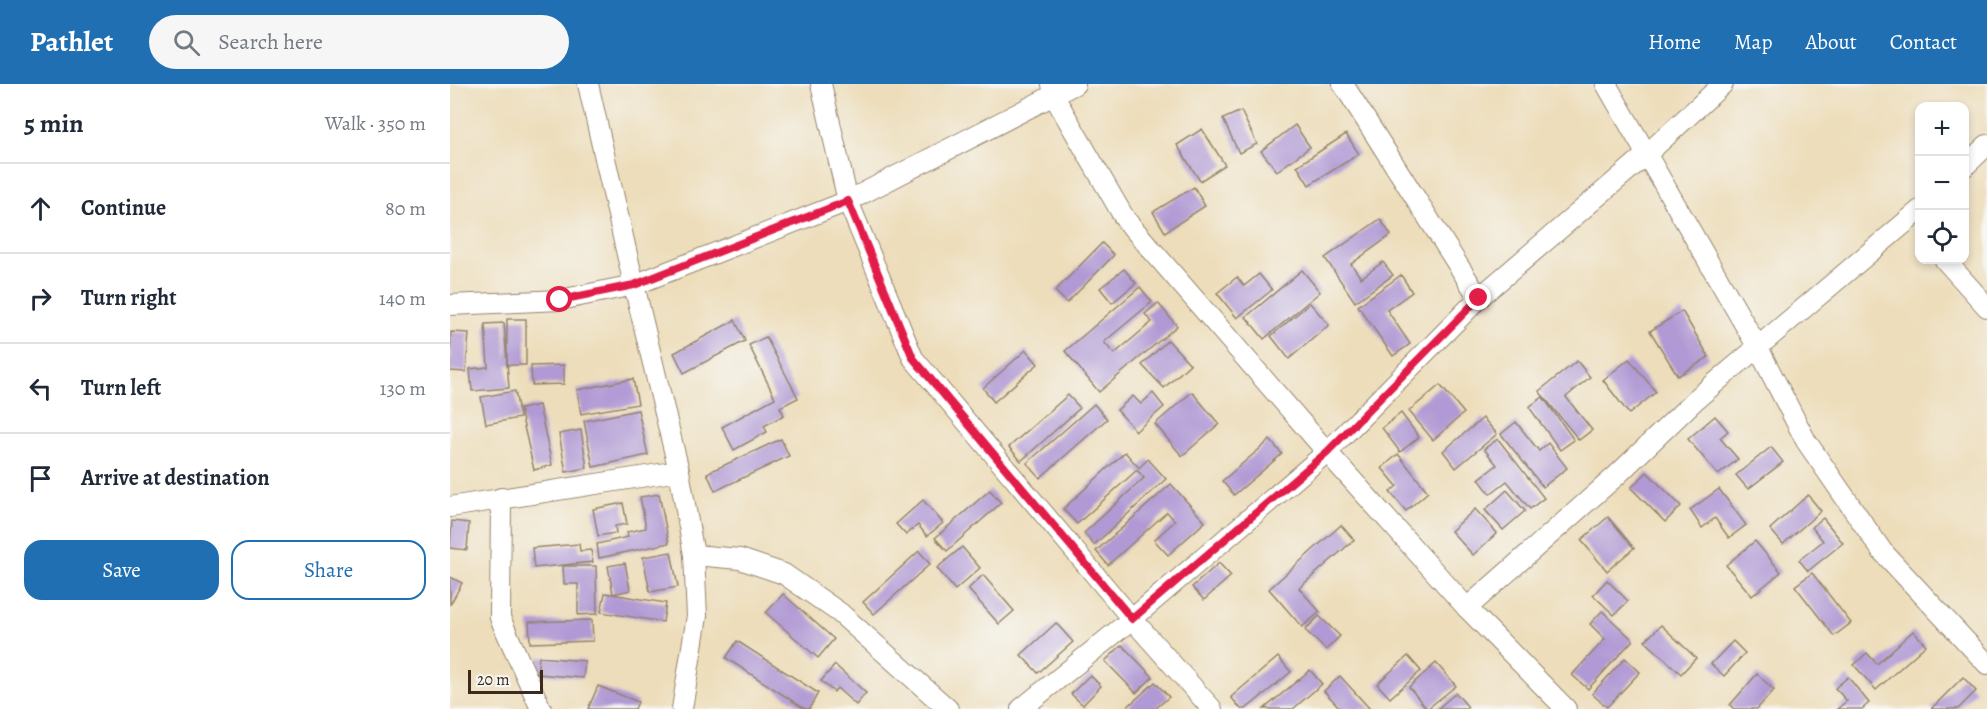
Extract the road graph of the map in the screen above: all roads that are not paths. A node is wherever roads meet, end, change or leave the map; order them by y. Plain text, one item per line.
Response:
1 (588, 84) edge
2 (821, 84) edge
3 (1075, 84) edge
4 (1343, 84) edge
5 (1606, 84) edge
6 (1723, 84) edge
7 (1053, 90) edge
8 (1987, 145) edge
9 (1647, 154) junction
10 (1969, 163) edge
11 (848, 201) junction
12 (1915, 221) edge
13 (1949, 264) edge
14 (634, 285) junction
15 (1479, 298) junction
16 (450, 305) edge
17 (1987, 307) edge
18 (1757, 346) junction
19 (1327, 452) junction
20 (679, 471) junction
21 (501, 498) junction
22 (450, 507) edge
23 (694, 555) junction
24 (1467, 608) junction
25 (1132, 619) junction
26 (1987, 664) edge
27 (541, 709) edge
28 (682, 709) edge
29 (948, 709) edge
30 (1022, 709) edge
31 (1212, 709) edge
32 (1566, 709) edge

1 - 14 street
2 - 11 street
3 - 7 street
4 - 15 street
5 - 9 street
6 - 9 street
7 - 11 street
7 - 19 street
8 - 10 street
9 - 15 street
9 - 18 street
11 - 14 street
11 - 25 street
12 - 18 street
13 - 17 street
14 - 16 street
14 - 20 street
15 - 19 street
18 - 24 street
18 - 26 street
19 - 24 street
19 - 25 street
20 - 21 street
20 - 23 street
21 - 22 street
21 - 27 street
23 - 28 street
23 - 29 street
24 - 32 street
25 - 30 street
25 - 31 street

